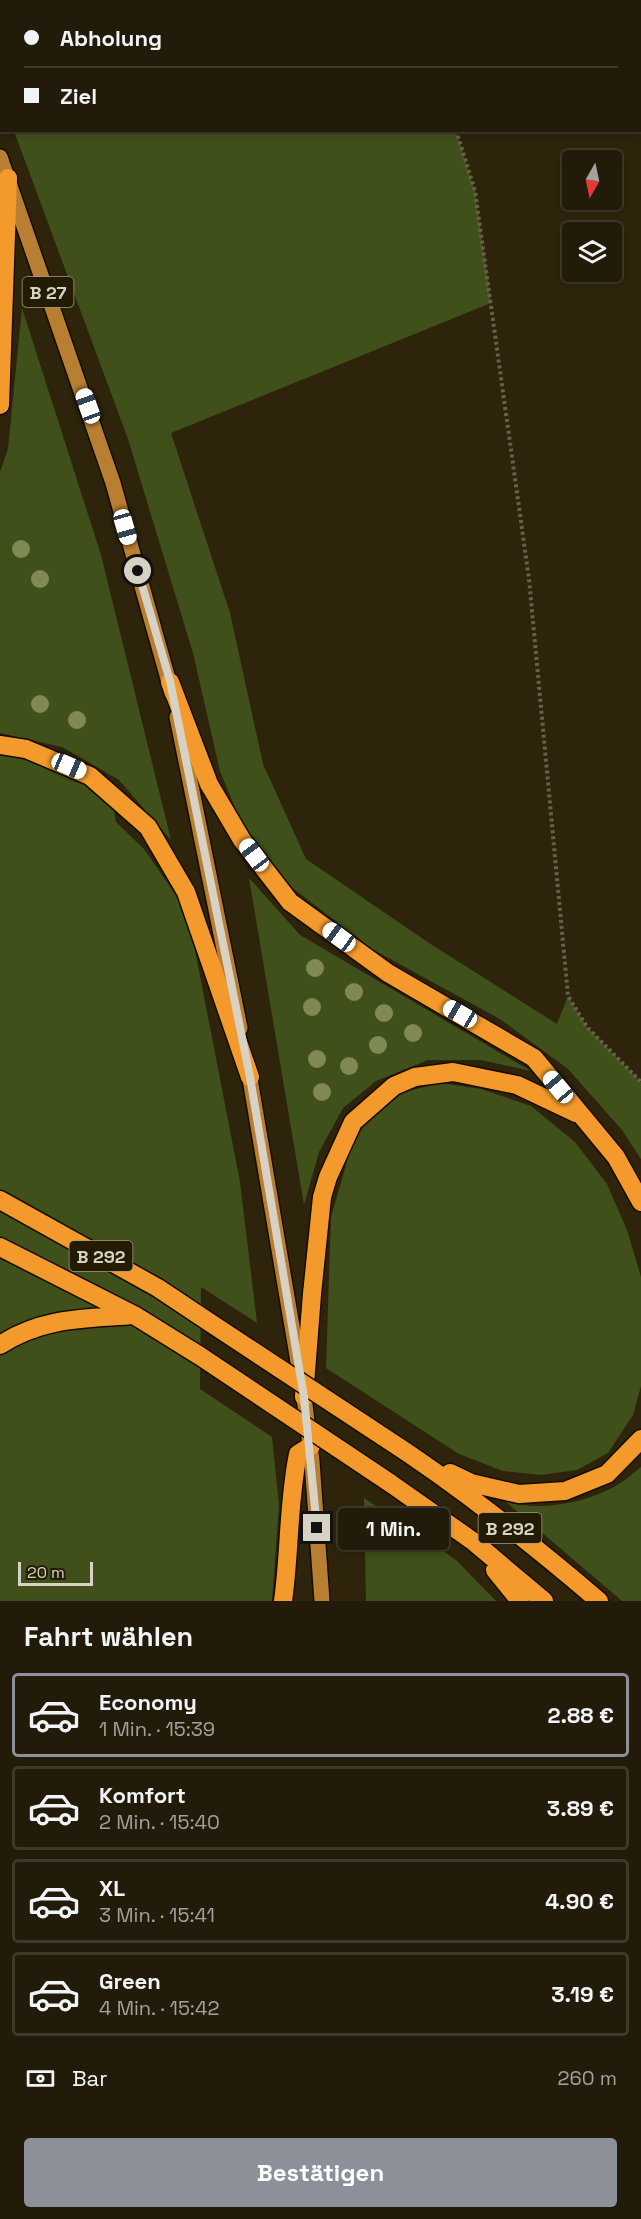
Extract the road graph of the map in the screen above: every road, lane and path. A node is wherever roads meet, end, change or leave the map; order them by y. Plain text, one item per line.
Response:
1 (457, 132) edge
2 (0, 156) edge
3 (8, 178) junction
4 (0, 405) edge
5 (170, 681) junction
6 (0, 745) edge
7 (250, 1077) junction
8 (641, 1082) edge
9 (582, 1116) junction
10 (0, 1200) edge
11 (641, 1202) edge
12 (0, 1247) edge
13 (134, 1315) junction
14 (0, 1345) edge
15 (304, 1397) junction
16 (641, 1439) edge
17 (310, 1446) junction
18 (418, 1459) junction
19 (474, 1542) junction
20 (283, 1601) edge
21 (322, 1601) edge
22 (520, 1601) edge
23 (544, 1601) edge
24 (599, 1601) edge

1 - 8 path
2 - 3 main road, B 27
3 - 4 highway
3 - 5 main road, B 27
5 - 7 main road, B 27
5 - 9 highway
6 - 7 highway
7 - 15 main road, B 27
9 - 11 highway
9 - 15 highway
10 - 18 highway, B 292, bridge
12 - 13 highway
13 - 14 highway
13 - 19 highway, bridge
15 - 17 main road, B 27
16 - 18 highway
17 - 20 highway
17 - 21 main road, B 27
18 - 24 highway, B 292
19 - 22 highway
19 - 23 highway, B 292

